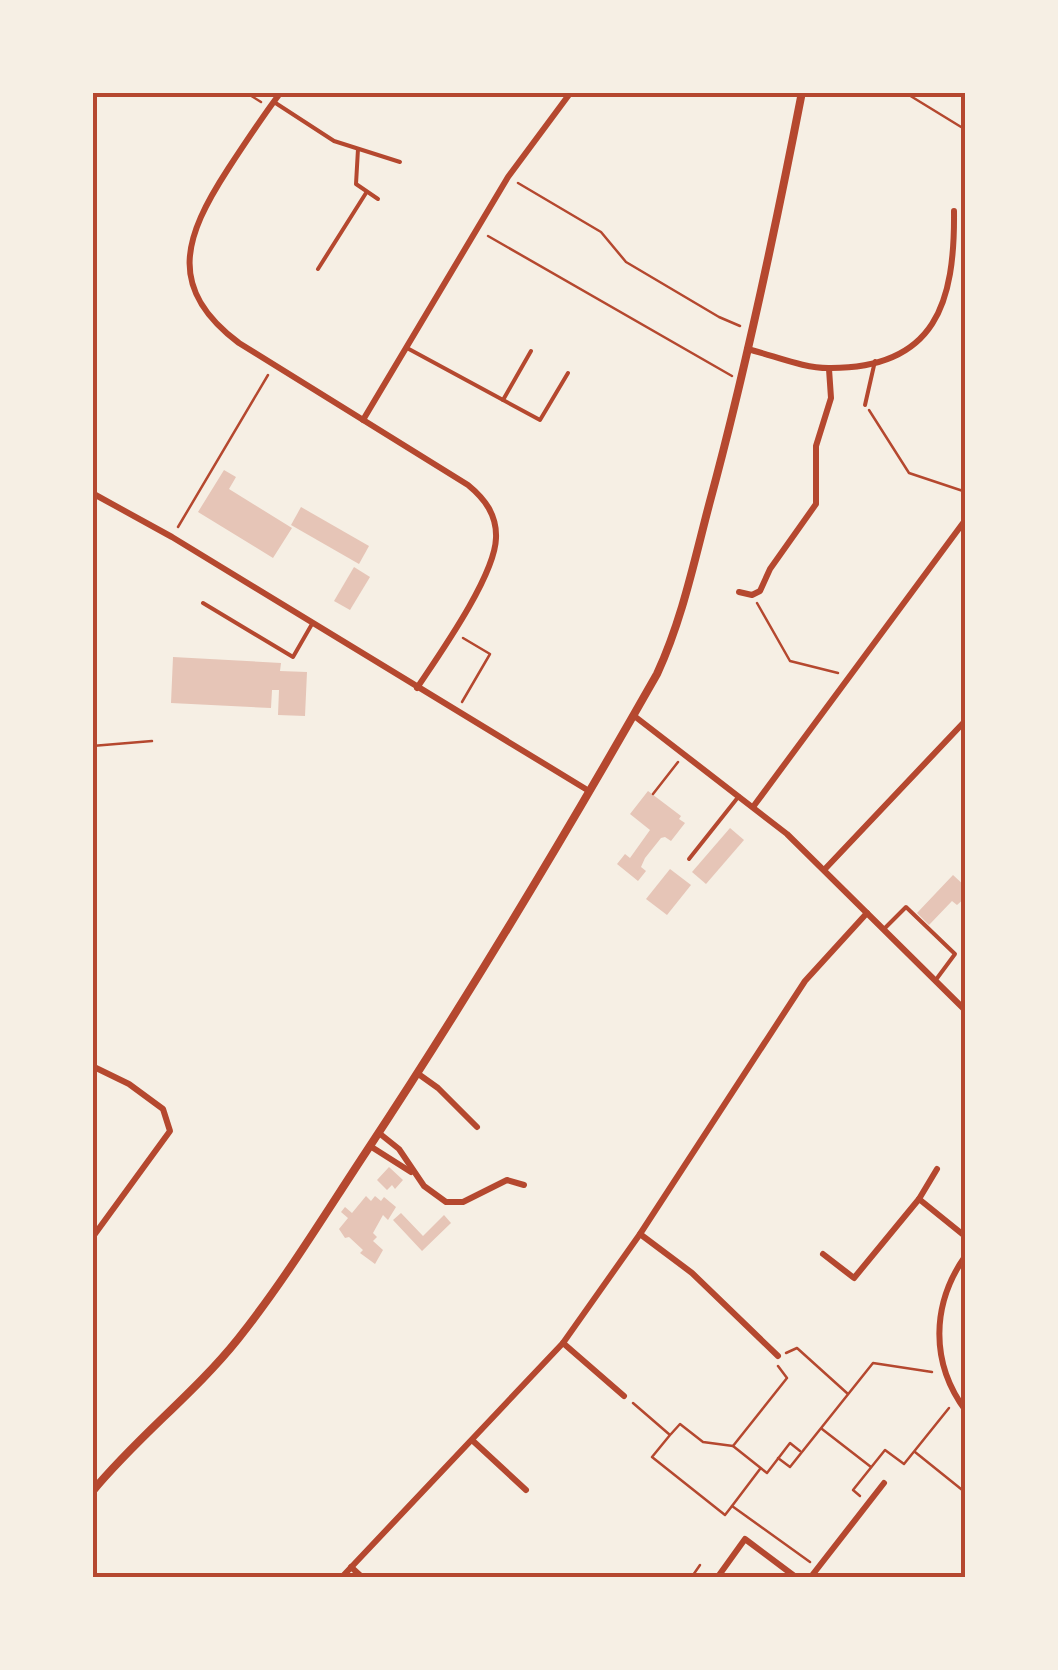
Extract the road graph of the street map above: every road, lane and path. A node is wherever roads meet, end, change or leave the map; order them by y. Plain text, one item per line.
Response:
1 (245, 92) edge
2 (281, 92) edge
3 (571, 92) edge
4 (802, 92) edge
5 (904, 92) edge
6 (271, 104) junction
7 (966, 130) edge
8 (358, 148) junction
9 (400, 162) dead end
10 (508, 177) junction
11 (366, 193) junction
12 (378, 200) dead end
13 (954, 211) dead end
14 (478, 230) junction
15 (318, 269) dead end
16 (752, 331) junction
17 (407, 348) junction
18 (747, 349) junction
19 (532, 352) dead end
20 (876, 361) junction
21 (275, 365) junction
22 (829, 368) junction
23 (568, 373) dead end
24 (741, 382) junction
25 (503, 400) junction
26 (865, 405) joint
27 (362, 420) junction
28 (92, 492) edge
29 (966, 492) edge
30 (966, 519) edge
31 (172, 537) junction
32 (739, 592) dead end
33 (752, 596) junction
34 (204, 603) dead end
35 (312, 624) junction
36 (453, 632) junction
37 (849, 676) junction
38 (417, 688) junction
39 (457, 711) junction
40 (633, 715) junction
41 (966, 720) edge
42 (152, 741) dead end
43 (92, 746) edge
44 (686, 754) junction
45 (589, 791) junction
46 (653, 794) dead end
47 (739, 796) junction
48 (753, 807) junction
49 (690, 859) dead end
50 (825, 870) junction
51 (867, 913) junction
52 (884, 929) junction
53 (935, 982) junction
54 (966, 1011) edge
55 (92, 1066) edge
56 (417, 1073) junction
57 (477, 1127) dead end
58 (379, 1132) junction
59 (370, 1146) junction
60 (937, 1169) dead end
61 (412, 1172) junction
62 (524, 1185) dead end
63 (919, 1199) junction
64 (640, 1234) junction
65 (966, 1237) edge
66 (92, 1238) edge
67 (823, 1254) dead end
68 (964, 1259) edge
69 (562, 1343) junction
70 (778, 1356) junction
71 (944, 1372) junction
72 (848, 1394) junction
73 (624, 1396) joint
74 (956, 1399) junction
75 (966, 1411) edge
76 (821, 1428) junction
77 (670, 1435) junction
78 (472, 1440) junction
79 (733, 1446) junction
80 (914, 1451) junction
81 (802, 1452) junction
82 (778, 1458) junction
83 (761, 1468) junction
84 (871, 1468) junction
85 (884, 1483) dead end
86 (526, 1490) dead end
87 (92, 1492) edge
88 (966, 1494) edge
89 (868, 1502) junction
90 (732, 1506) junction
91 (700, 1565) dead end
92 (350, 1567) junction
93 (818, 1568) junction
94 (341, 1578) edge
95 (363, 1578) edge
96 (690, 1578) edge
97 (717, 1578) edge
98 (796, 1578) edge
99 (810, 1578) edge

1 - 6 path
2 - 6 street
3 - 10 street
4 - 16 street
5 - 7 path
6 - 8 lane
6 - 21 street
8 - 9 lane
8 - 11 lane
10 - 14 street
10 - 16 path
11 - 12 lane
11 - 15 lane
13 - 20 street
14 - 17 street
14 - 24 path
16 - 18 street
17 - 25 lane
17 - 27 street
18 - 22 street
18 - 24 street
19 - 25 lane
20 - 22 street
20 - 26 lane
21 - 27 street
21 - 31 path
22 - 33 street
23 - 25 lane
24 - 40 street
26 - 29 path
27 - 36 street
28 - 31 street
30 - 37 street
31 - 35 street
32 - 33 street
33 - 37 path
34 - 35 lane
35 - 38 street
36 - 38 street
36 - 39 path
37 - 48 street
38 - 39 street
39 - 45 street
40 - 44 street
40 - 45 street
41 - 50 street
42 - 43 path
44 - 46 path
44 - 47 street
45 - 56 street
47 - 48 street
47 - 49 lane
48 - 50 street
50 - 51 street
51 - 52 street
51 - 64 street
52 - 53 street
52 - 53 lane
53 - 54 street
55 - 66 street
56 - 57 street
56 - 58 street
58 - 59 street
58 - 61 street
59 - 61 street
59 - 87 street
60 - 63 street
61 - 62 street
63 - 65 street
63 - 67 street
64 - 69 street
64 - 70 street
68 - 71 street
69 - 73 street
69 - 78 street
70 - 72 path
70 - 79 path
71 - 72 path
71 - 74 street
72 - 76 path
73 - 77 path
74 - 75 street
74 - 80 path
76 - 81 path
76 - 84 path
77 - 79 path
77 - 90 path
78 - 86 street
78 - 92 street
79 - 83 path
80 - 84 path
80 - 88 path
81 - 82 path
81 - 82 path
82 - 83 path
83 - 90 path
84 - 89 path
85 - 89 street
89 - 93 street
90 - 93 path
91 - 96 path
92 - 94 street
92 - 95 street
93 - 99 street
97 - 98 street

